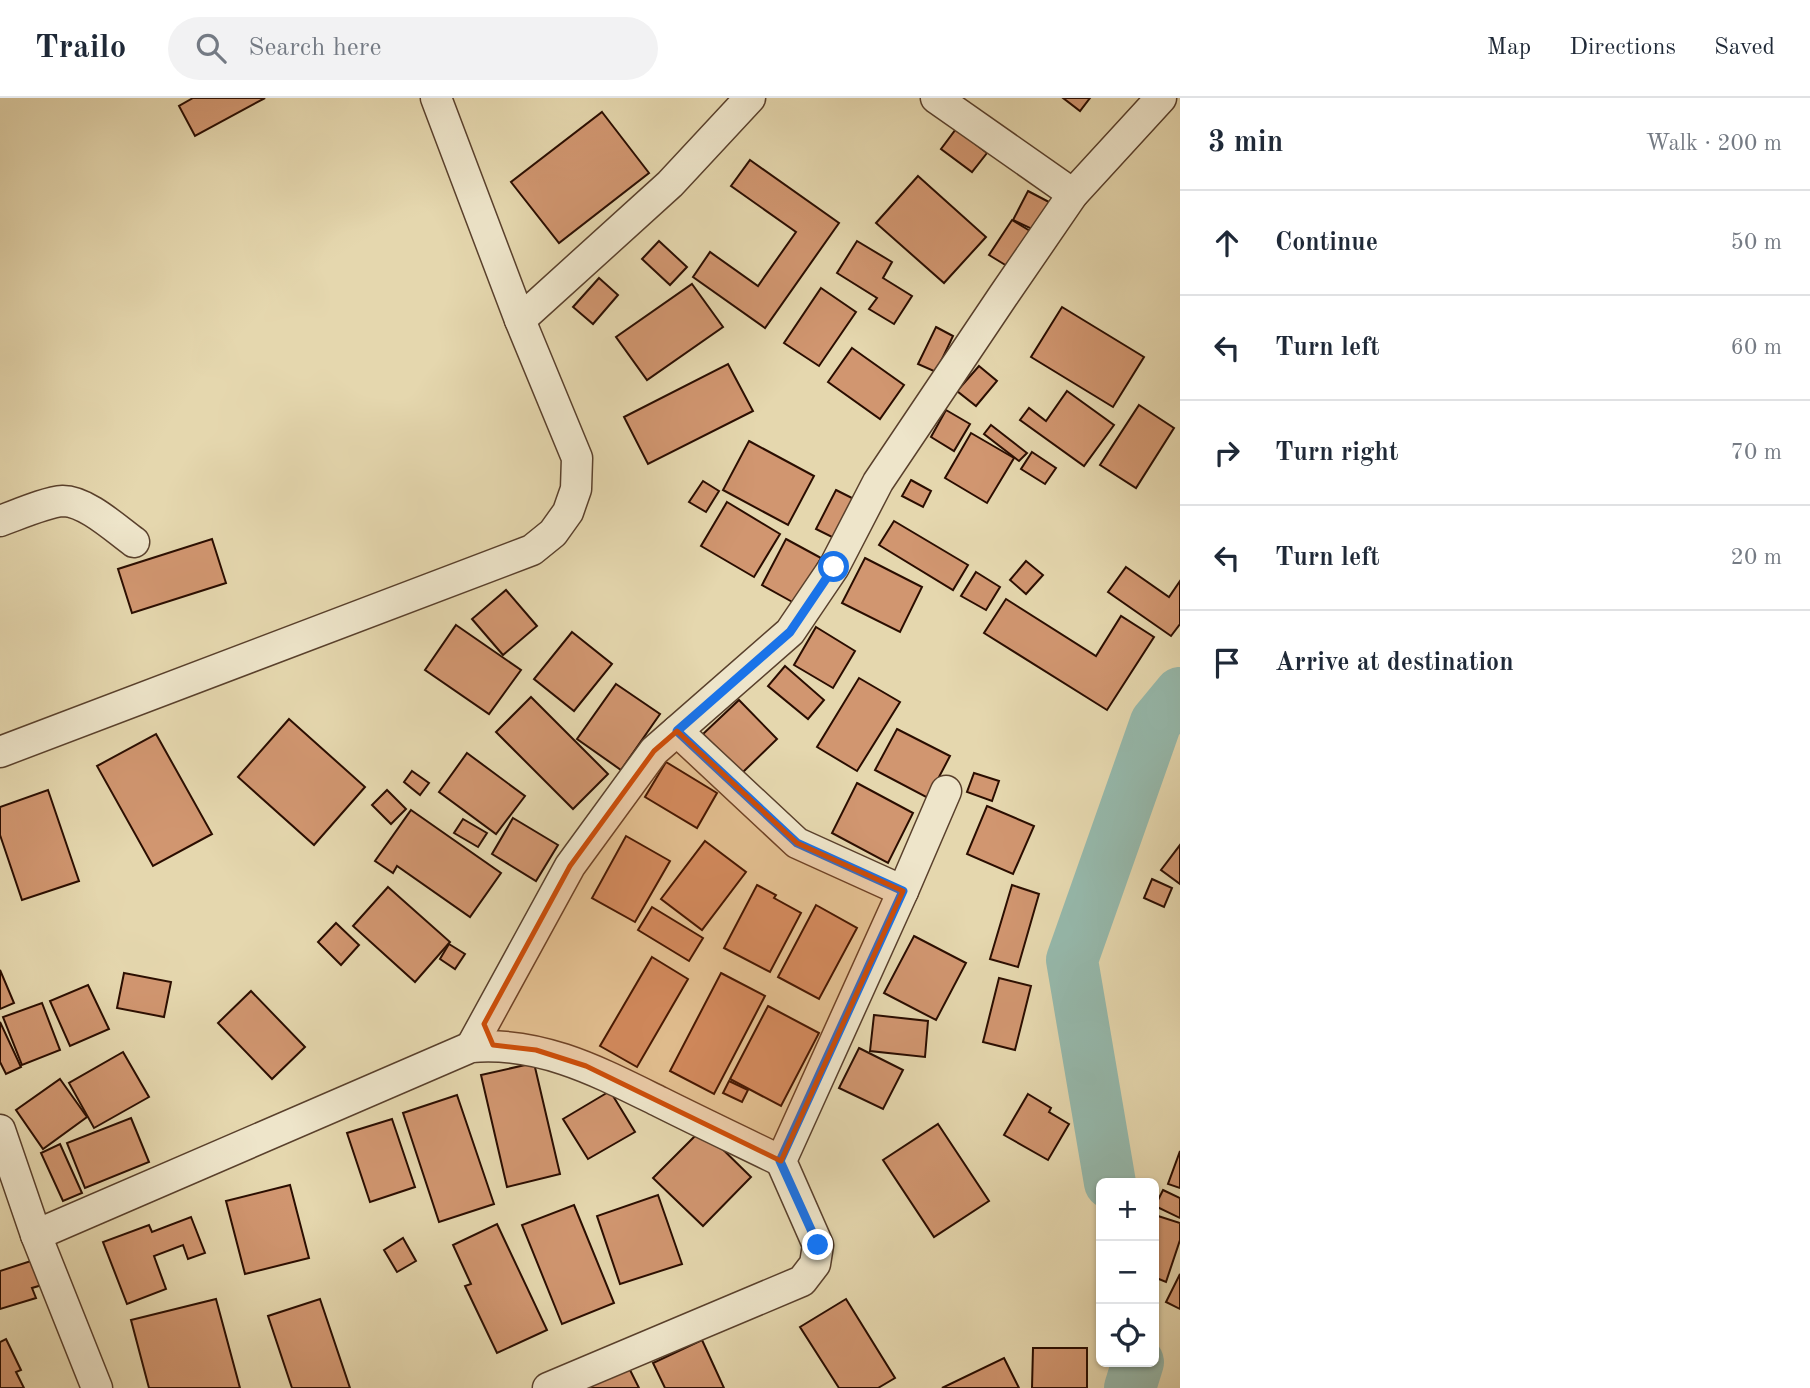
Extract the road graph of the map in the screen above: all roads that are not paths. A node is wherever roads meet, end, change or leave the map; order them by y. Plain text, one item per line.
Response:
1 (436, 98) edge
2 (750, 98) edge
3 (936, 98) edge
4 (1161, 98) edge
5 (1073, 194) junction
6 (520, 320) junction
7 (0, 521) edge
8 (134, 542) dead end
9 (677, 731) junction
10 (0, 752) edge
11 (946, 791) dead end
12 (903, 891) junction
13 (483, 1039) junction
14 (0, 1130) edge
15 (780, 1161) junction
16 (36, 1235) junction
17 (97, 1388) edge
18 (548, 1388) edge

1 - 6 street
2 - 6 street
3 - 5 street
4 - 5 street
5 - 9 street
6 - 10 street
7 - 8 street
9 - 12 street
9 - 13 street
11 - 12 street
12 - 15 street
13 - 15 street
13 - 16 street
14 - 16 street
15 - 18 street
16 - 17 street

